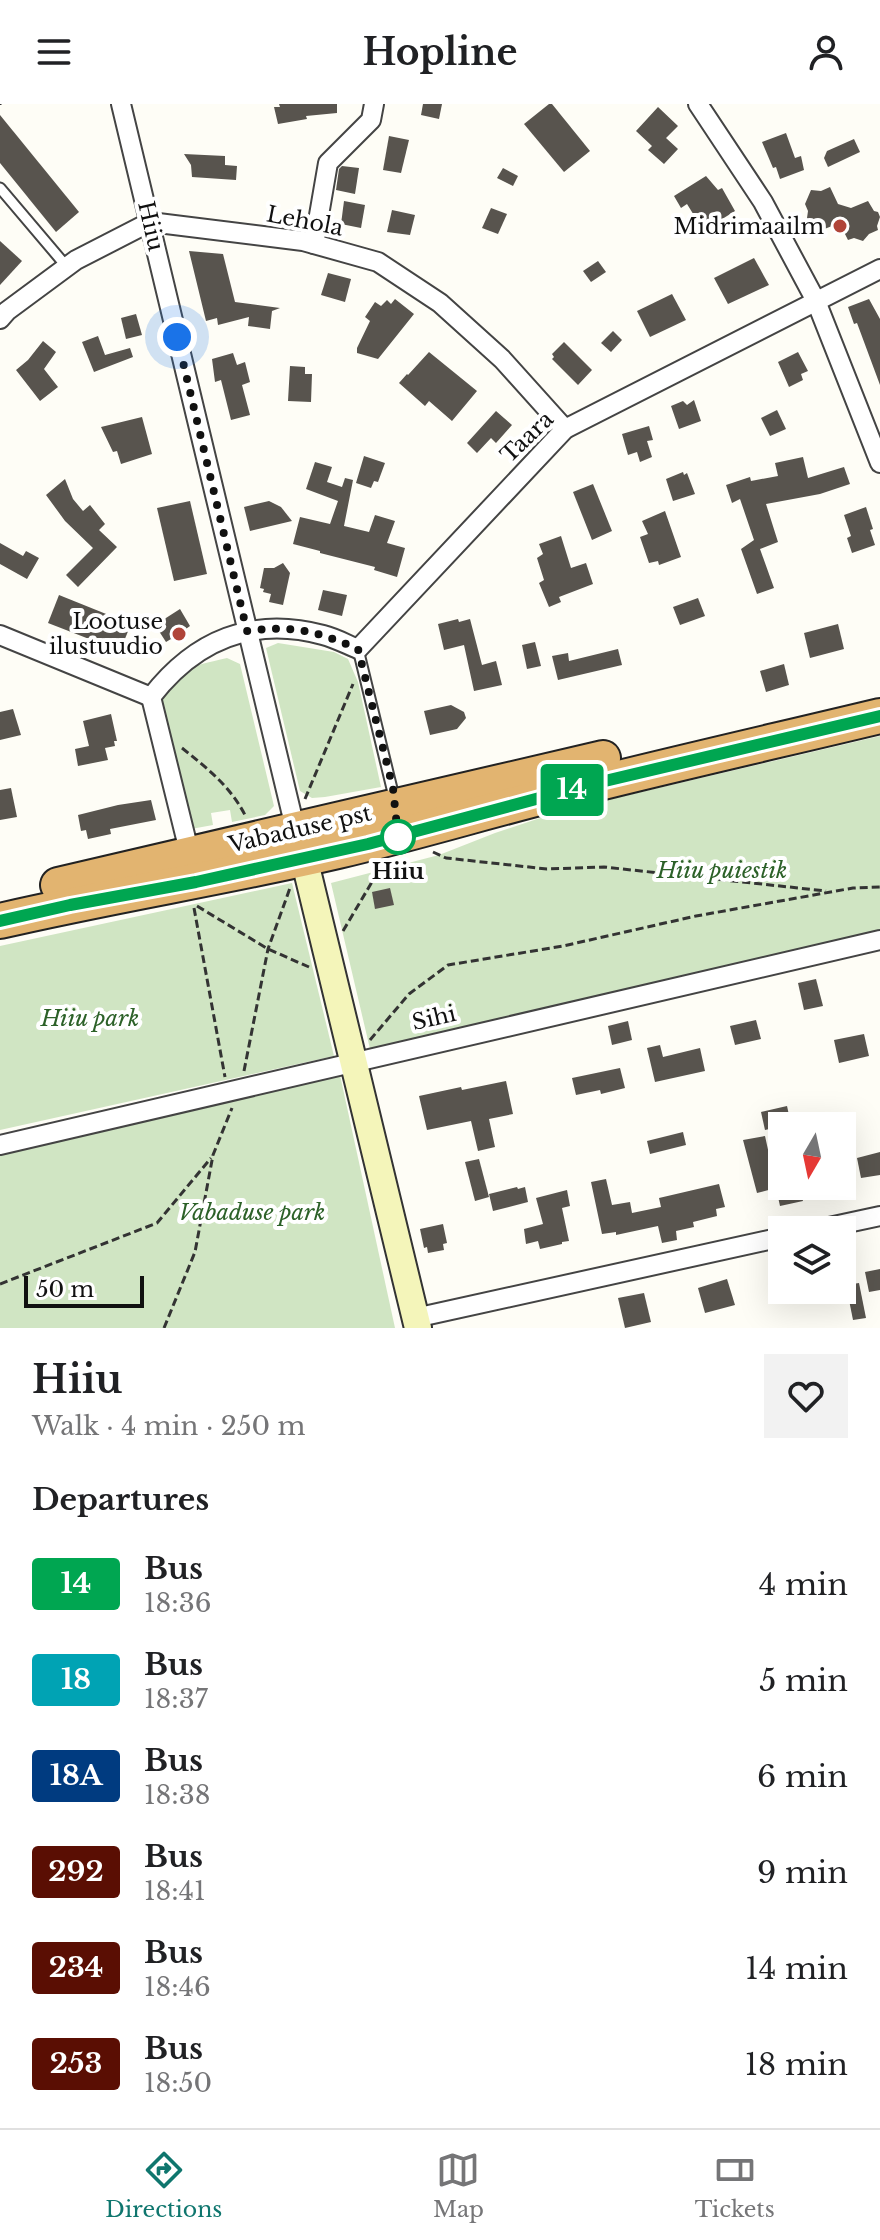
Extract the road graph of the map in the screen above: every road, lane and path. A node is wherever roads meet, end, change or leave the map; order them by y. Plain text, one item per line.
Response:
1 (121, 104) edge
2 (374, 104) edge
3 (698, 104) edge
4 (0, 188) edge
5 (150, 222) junction
6 (314, 244) junction
7 (67, 267) junction
8 (880, 269) edge
9 (816, 301) junction
10 (0, 319) edge
11 (565, 429) junction
12 (880, 463) edge
13 (247, 631) junction
14 (0, 635) edge
15 (360, 656) junction
16 (880, 694) edge
17 (151, 697) junction
18 (880, 716) edge
19 (159, 730) junction
20 (395, 806) junction
21 (248, 822) dead end
22 (298, 844) junction
23 (430, 851) dead end
24 (190, 855) junction
25 (384, 862) dead end
26 (880, 887) edge
27 (831, 892) junction
28 (0, 899) edge
29 (0, 921) edge
30 (339, 939) dead end
31 (880, 940) edge
32 (268, 949) junction
33 (317, 966) dead end
34 (359, 1054) junction
35 (234, 1090) junction
36 (0, 1145) edge
37 (213, 1155) junction
38 (880, 1216) edge
39 (856, 1221) edge
40 (768, 1240) edge
41 (0, 1284) edge
42 (416, 1323) edge
43 (164, 1328) edge

1 - 5 street, Hiiu
2 - 6 street
3 - 9 street
4 - 7 lane
5 - 6 street, Lehola
5 - 7 street
5 - 13 street, Hiiu
6 - 11 street, Lehola
7 - 10 street
8 - 9 street, Taara
9 - 11 street, Taara
9 - 12 street
11 - 15 street, Taara
13 - 15 street
13 - 17 street
13 - 22 street, Hiiu
14 - 17 street
15 - 20 lane
15 - 22 path
16 - 20 highway, Vabaduse pst
17 - 19 street
18 - 22 highway, Vabaduse pst
19 - 21 path
19 - 24 street
20 - 22 highway, Vabaduse pst
22 - 24 highway, Vabaduse pst
22 - 29 highway, Vabaduse pst
22 - 32 path
22 - 34 street, Hiiu
23 - 27 path
24 - 28 highway, Vabaduse pst
25 - 30 path
26 - 27 path
27 - 34 path
31 - 34 street, Sihi
32 - 33 path
32 - 35 path
32 - 35 path
34 - 35 street, Sihi
34 - 42 street, Hiiu
35 - 36 street, Sihi
35 - 37 path
37 - 41 path
37 - 43 path
38 - 39 street
40 - 42 street

